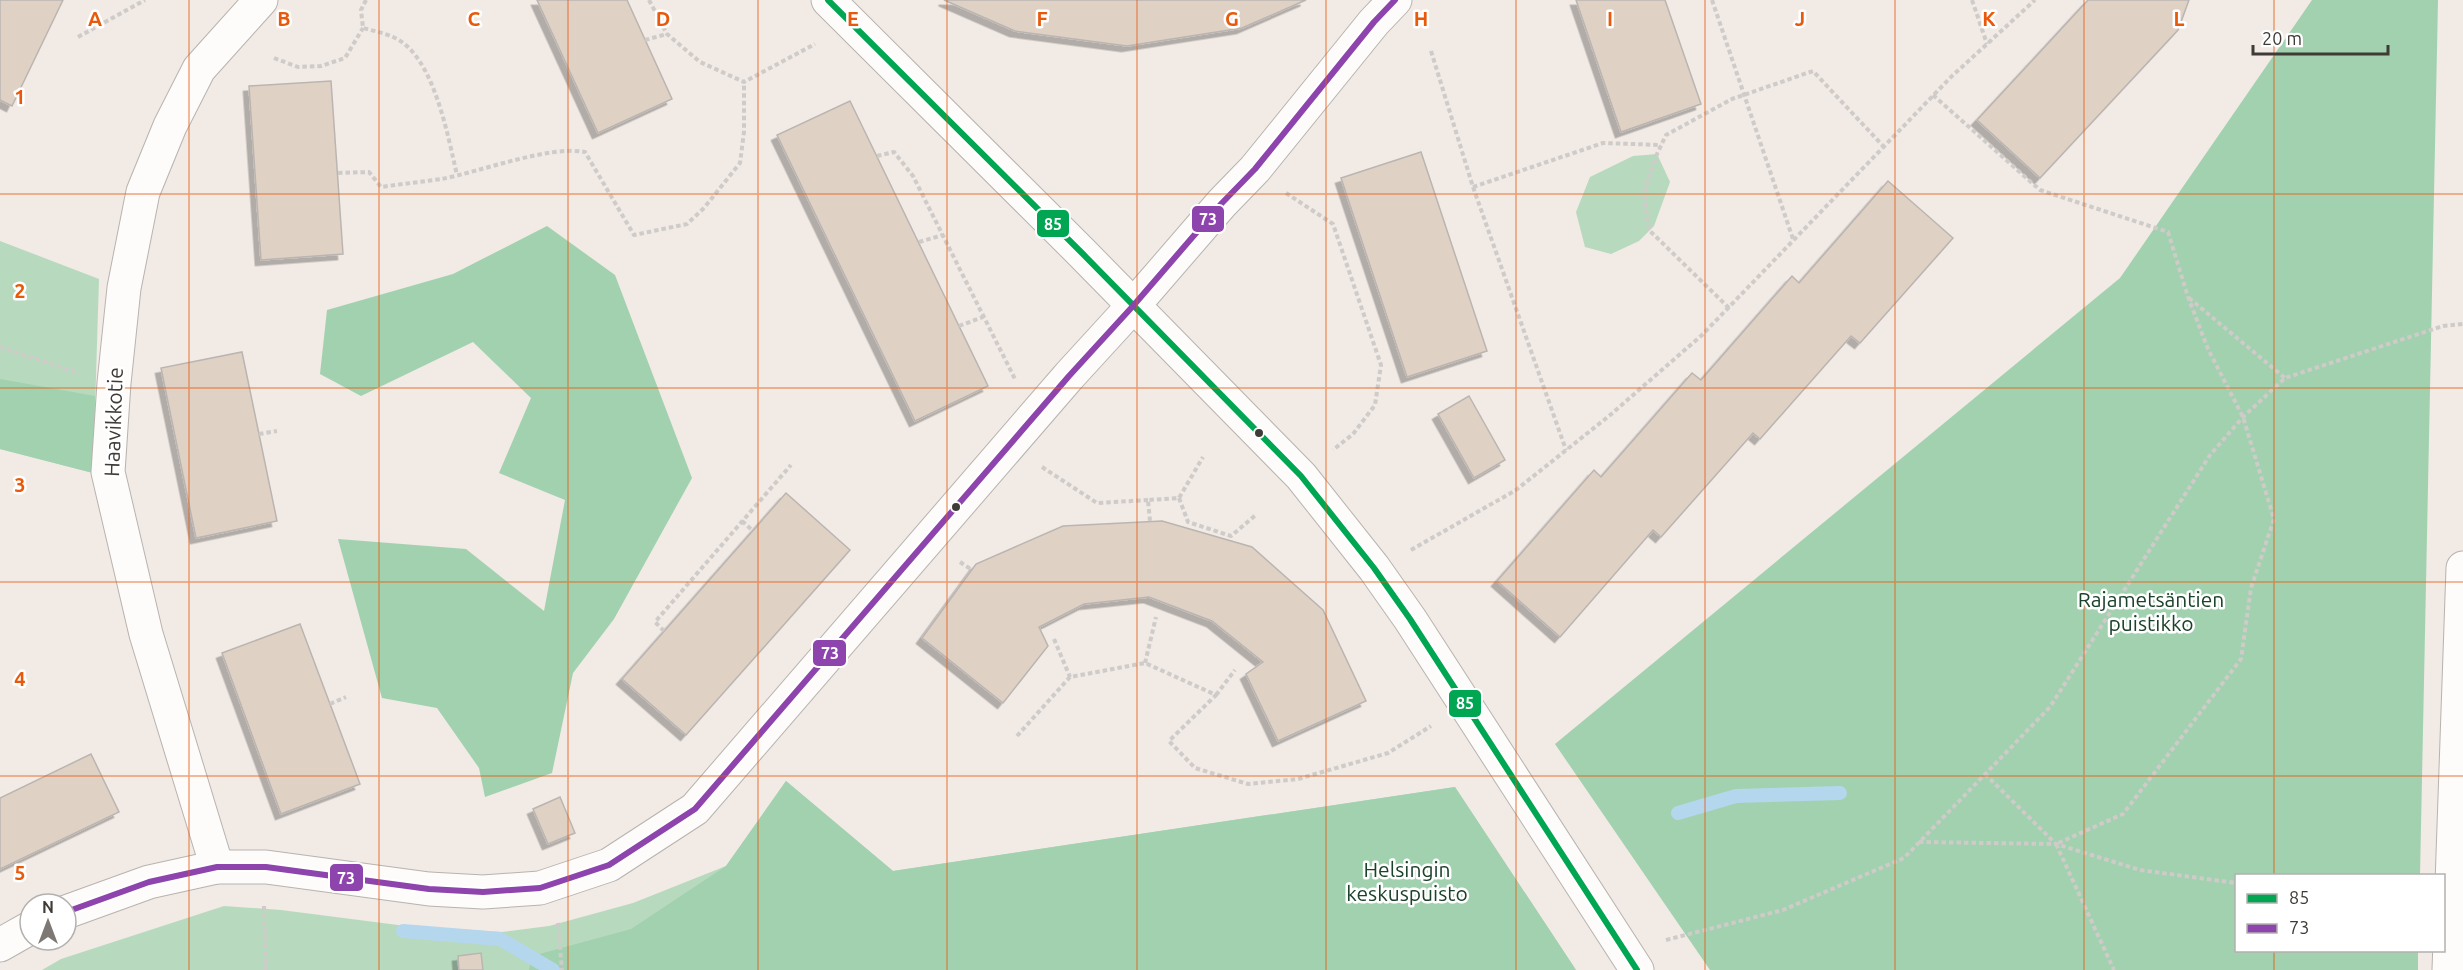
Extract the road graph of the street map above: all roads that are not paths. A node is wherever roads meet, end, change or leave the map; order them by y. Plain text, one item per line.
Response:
1 (261, 0) edge
2 (828, 0) edge
3 (1395, 0) edge
4 (1133, 306) junction
5 (2463, 568) edge
6 (218, 867) junction
7 (78, 908) edge
8 (18, 935) edge
9 (0, 945) edge
10 (1637, 970) edge
11 (2449, 970) edge

1 - 6 street, Haavikkotie
2 - 4 street
3 - 4 street
4 - 6 street
4 - 10 street
5 - 11 street
6 - 7 street
8 - 9 street

